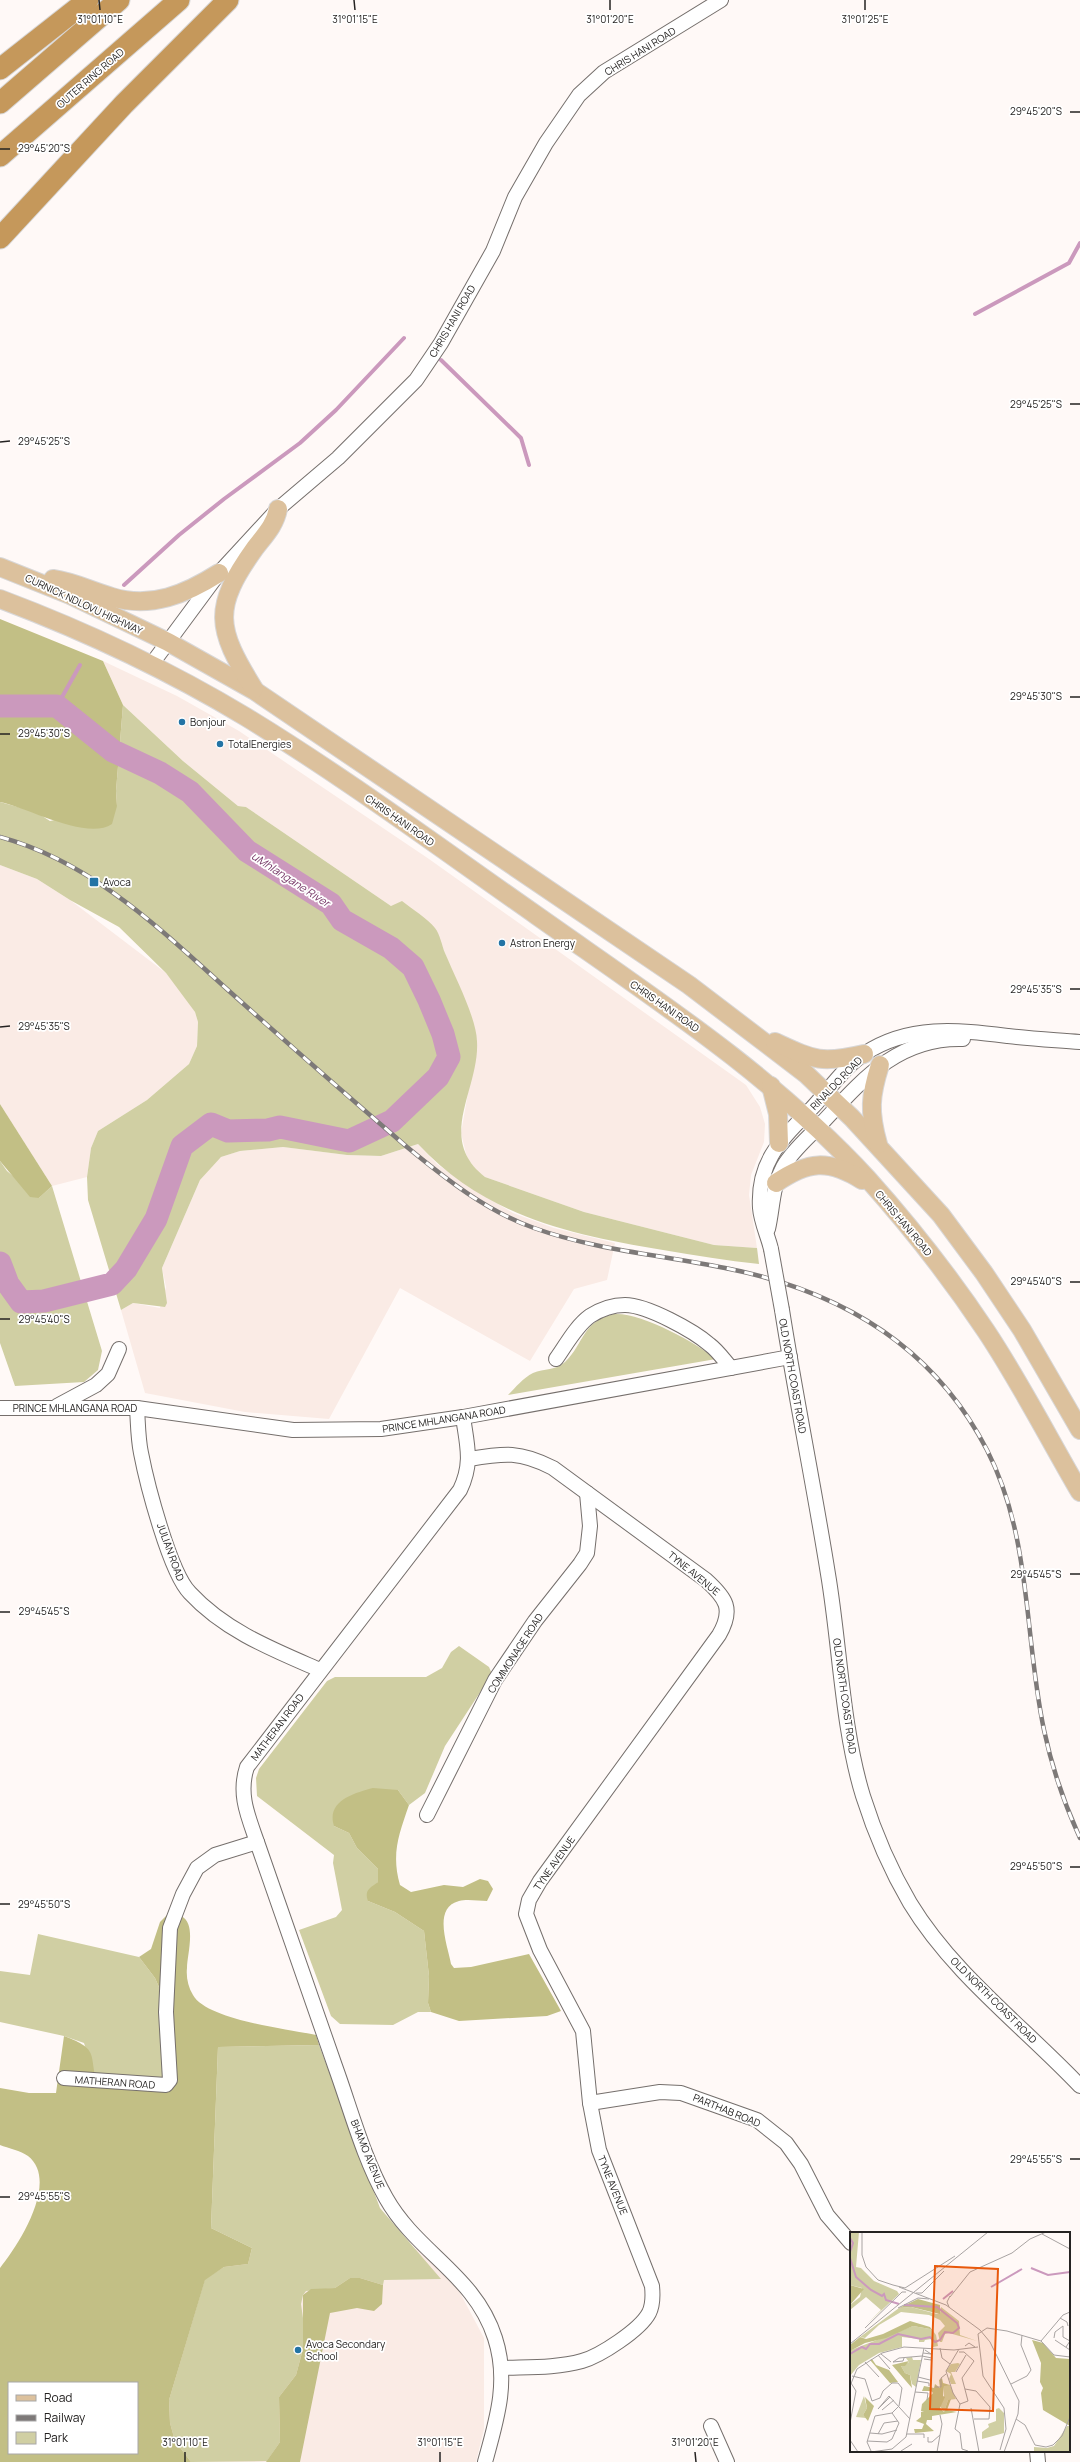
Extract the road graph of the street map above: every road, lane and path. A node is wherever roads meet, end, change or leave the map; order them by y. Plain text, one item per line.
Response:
1 (88, 0) edge
2 (119, 0) edge
3 (179, 0) edge
4 (228, 0) edge
5 (721, 0) edge
6 (0, 69) edge
7 (0, 103) edge
8 (0, 156) edge
9 (0, 238) edge
10 (278, 509) junction
11 (0, 567) edge
12 (219, 573) junction
13 (20, 574) junction
14 (0, 599) edge
15 (168, 642) junction
16 (151, 665) junction
17 (255, 691) junction
18 (746, 1028) junction
19 (1007, 1036) junction
20 (1080, 1042) edge
21 (864, 1054) junction
22 (880, 1065) junction
23 (771, 1086) junction
24 (833, 1099) junction
25 (811, 1122) junction
26 (779, 1143) junction
27 (879, 1147) junction
28 (776, 1183) junction
29 (875, 1188) junction
30 (767, 1232) junction
31 (119, 1349) dead end
32 (790, 1357) junction
33 (556, 1359) dead end
34 (731, 1368) junction
35 (55, 1407) junction
36 (0, 1408) edge
37 (137, 1408) junction
38 (462, 1417) junction
39 (1080, 1430) edge
40 (469, 1459) junction
41 (1080, 1492) edge
42 (587, 1493) junction
43 (320, 1670) junction
44 (427, 1815) dead end
45 (257, 1842) junction
46 (64, 2078) dead end
47 (1080, 2086) edge
48 (590, 2103) junction
49 (850, 2242) edge
50 (503, 2368) junction
51 (711, 2426) dead end
52 (1037, 2452) edge
53 (485, 2462) edge
54 (727, 2462) edge
55 (1038, 2462) edge

1 - 6 highway
2 - 7 highway
3 - 8 highway, OUTER RING ROAD
4 - 9 highway
5 - 10 street, CHRIS HANI ROAD
10 - 12 street, CHRIS HANI ROAD
10 - 17 main road
11 - 13 main road, CURNICK NDLOVU HIGHWAY
12 - 13 main road
12 - 15 street, CHRIS HANI ROAD
13 - 15 main road, CURNICK NDLOVU HIGHWAY
14 - 16 main road
15 - 16 street, CHRIS HANI ROAD
15 - 17 main road
16 - 23 main road, CHRIS HANI ROAD
17 - 18 main road
18 - 21 main road
18 - 24 main road
19 - 20 street, RINALDO ROAD
19 - 21 street, RINALDO ROAD
19 - 22 street, RINALDO ROAD
21 - 24 street, RINALDO ROAD
22 - 24 street, RINALDO ROAD
22 - 27 main road
23 - 25 main road, CHRIS HANI ROAD
23 - 26 main road
24 - 25 street, RINALDO ROAD
24 - 27 main road
25 - 26 street, OLD NORTH COAST ROAD
25 - 28 street, OLD NORTH COAST ROAD
25 - 29 main road, CHRIS HANI ROAD
26 - 30 street, OLD NORTH COAST ROAD
27 - 39 main road
28 - 29 main road
28 - 30 street, OLD NORTH COAST ROAD
29 - 41 main road, CHRIS HANI ROAD
30 - 32 street, OLD NORTH COAST ROAD, bridge
31 - 35 street
32 - 34 street, PRINCE MHLANGANA ROAD
32 - 47 street, OLD NORTH COAST ROAD
33 - 34 street
34 - 38 street, PRINCE MHLANGANA ROAD
35 - 36 street, PRINCE MHLANGANA ROAD
35 - 37 street, PRINCE MHLANGANA ROAD
37 - 38 street, PRINCE MHLANGANA ROAD
37 - 43 street, JULIAN ROAD
38 - 40 street, MATHERAN ROAD
40 - 42 street, TYNE AVENUE
40 - 43 street, MATHERAN ROAD
42 - 44 street, COMMONAGE ROAD
42 - 48 street, TYNE AVENUE
43 - 45 street, MATHERAN ROAD
45 - 46 street, MATHERAN ROAD
45 - 50 street, BHAMO AVENUE
48 - 49 street, PARTHAB ROAD
48 - 50 street, TYNE AVENUE
50 - 53 street, BHAMO AVENUE
51 - 54 street
52 - 55 street

